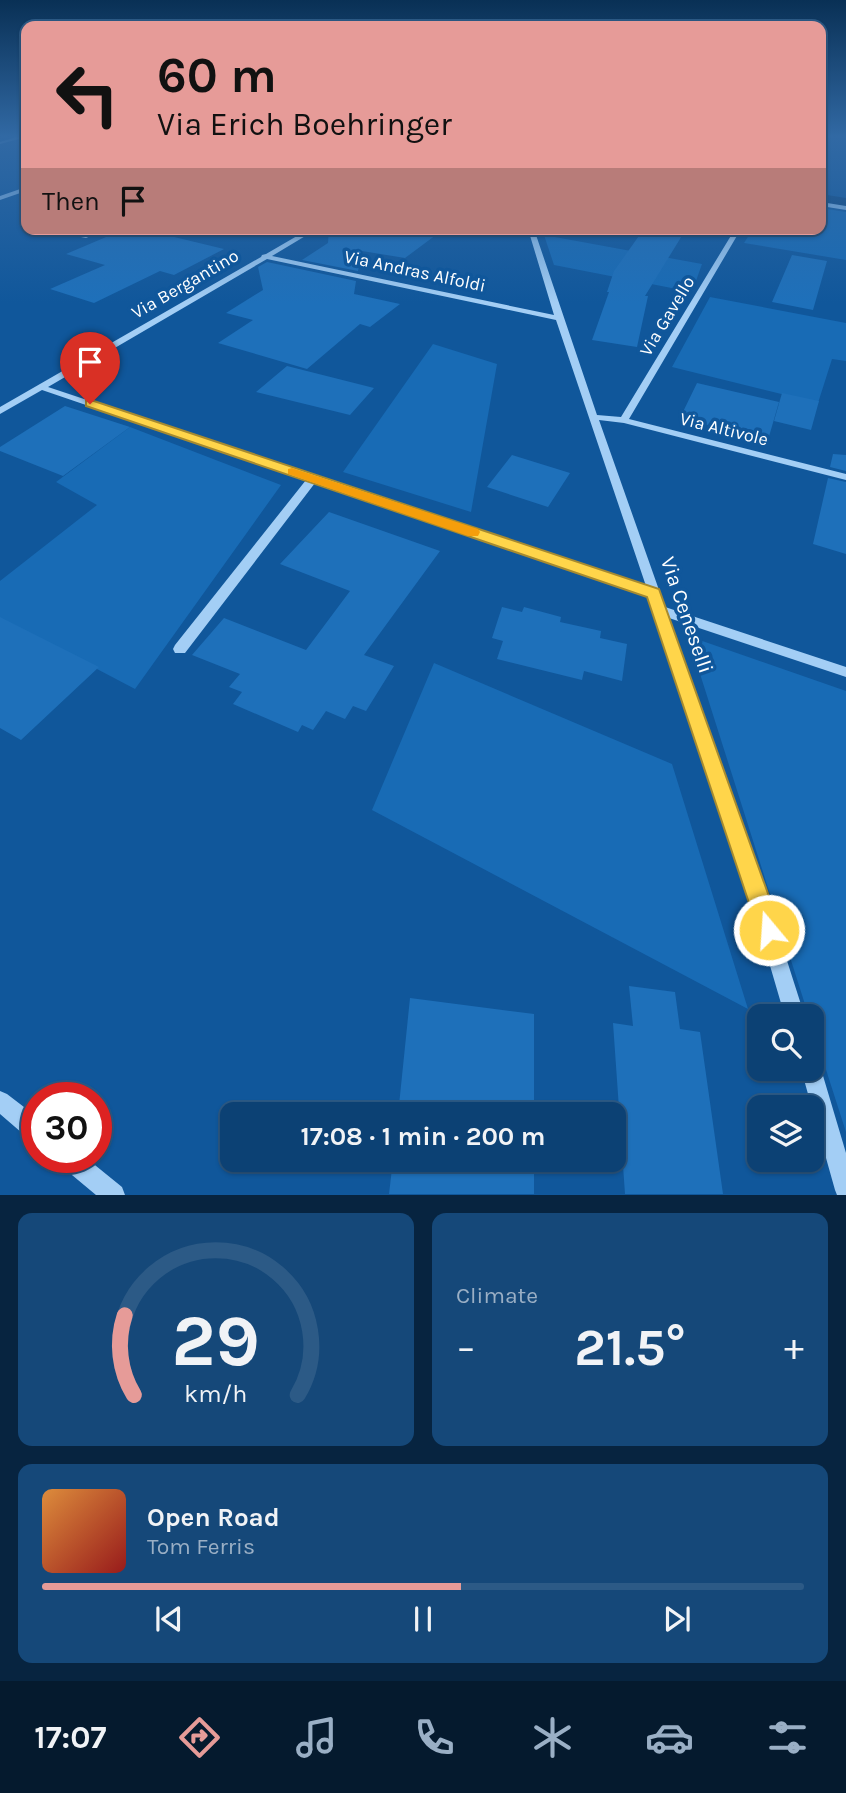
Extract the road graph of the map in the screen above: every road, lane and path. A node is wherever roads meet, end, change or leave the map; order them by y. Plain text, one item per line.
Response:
1 (18, 192) edge
2 (0, 198) edge
3 (826, 205) edge
4 (846, 208) edge
5 (89, 235) edge
6 (303, 235) edge
7 (533, 235) edge
8 (734, 235) edge
9 (84, 237) dead end
10 (264, 256) junction
11 (559, 318) junction
12 (41, 387) junction
13 (0, 411) edge
14 (594, 417) junction
15 (624, 419) junction
16 (846, 477) edge
17 (313, 478) junction
18 (653, 593) junction
19 (659, 610) junction
20 (180, 649) dead end
21 (846, 672) edge
22 (791, 1004) edge
23 (814, 1081) edge
24 (0, 1101) edge
25 (21, 1118) edge
26 (87, 1173) edge
27 (846, 1190) edge
28 (114, 1195) edge

1 - 2 street
3 - 4 street
5 - 9 street
6 - 10 street, Via Bergantino
7 - 11 street, Via Ceneselli
8 - 15 street, Via Gavello
10 - 11 street, Via Andras Alfoldi
10 - 12 street, Via Bergantino
11 - 14 street, Via Ceneselli
12 - 13 street, Via Bergantino
12 - 17 street
14 - 15 street, Via Altivole
14 - 18 street, Via Ceneselli
15 - 16 street, Via Altivole
17 - 18 street
17 - 20 street
18 - 19 street, Via Ceneselli
19 - 21 street
19 - 22 street, Via Ceneselli
23 - 27 street
24 - 25 street
26 - 28 street

